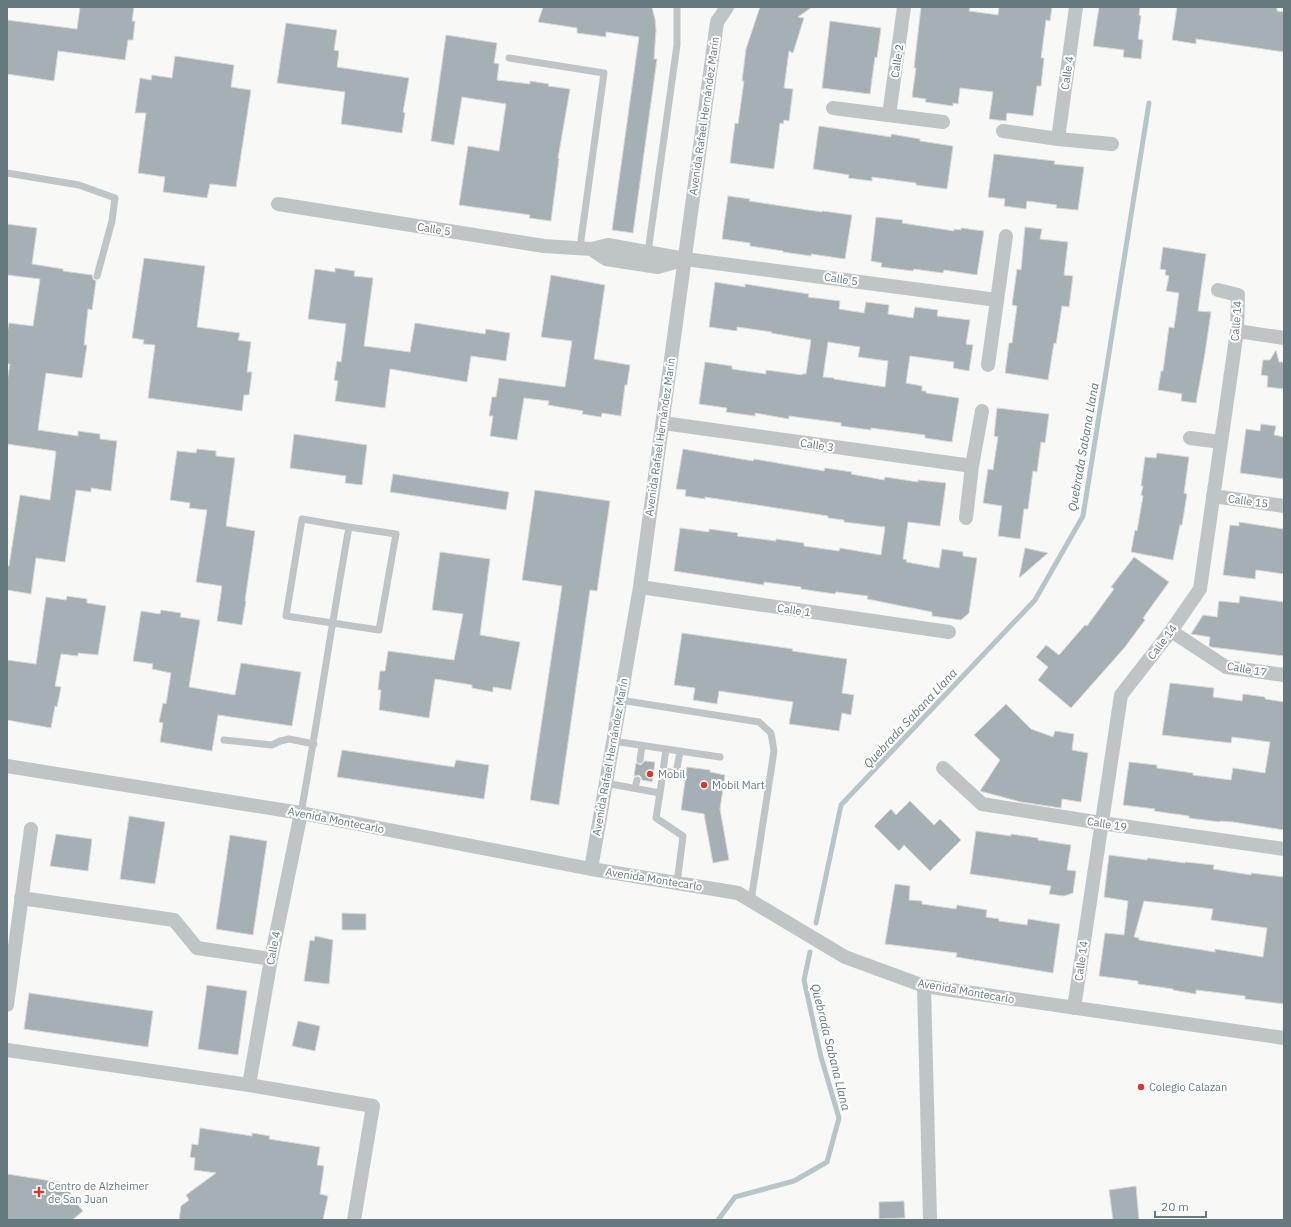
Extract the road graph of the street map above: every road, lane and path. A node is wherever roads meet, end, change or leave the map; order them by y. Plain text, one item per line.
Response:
1 (677, 7) edge
2 (727, 7) edge
3 (904, 7) edge
4 (1076, 7) edge
5 (509, 58) dead end
6 (833, 108) dead end
7 (889, 115) junction
8 (943, 122) dead end
9 (1003, 131) dead end
10 (1058, 139) junction
11 (1112, 144) dead end
12 (7, 173) edge
13 (278, 204) dead end
14 (1006, 236) dead end
15 (586, 248) junction
16 (648, 252) junction
17 (685, 259) junction
18 (97, 276) dead end
19 (1218, 290) dead end
20 (997, 300) junction
21 (1237, 331) junction
22 (1284, 338) edge
23 (988, 365) dead end
24 (982, 411) dead end
25 (663, 423) junction
26 (1190, 438) dead end
27 (1221, 442) junction
28 (972, 466) junction
29 (1213, 496) junction
30 (1284, 506) edge
31 (966, 518) dead end
32 (349, 526) junction
33 (640, 587) junction
34 (332, 623) junction
35 (1171, 631) junction
36 (950, 632) dead end
37 (1284, 675) edge
38 (620, 700) junction
39 (224, 740) dead end
40 (613, 741) junction
41 (314, 744) junction
42 (642, 746) junction
43 (666, 749) junction
44 (680, 752) junction
45 (720, 757) dead end
46 (640, 760) dead end
47 (7, 766) edge
48 (943, 768) dead end
49 (663, 771) junction
50 (637, 780) dead end
51 (606, 784) junction
52 (635, 788) junction
53 (660, 793) junction
54 (301, 813) junction
55 (1101, 823) junction
56 (31, 829) dead end
57 (1284, 849) edge
58 (591, 869) junction
59 (677, 883) junction
60 (21, 898) junction
61 (752, 901) junction
62 (271, 959) junction
63 (924, 986) junction
64 (7, 1005) edge
65 (1074, 1008) junction
66 (1284, 1038) edge
67 (7, 1050) edge
68 (249, 1085) junction
69 (354, 1220) edge
70 (930, 1220) edge

1 - 16 lane
2 - 17 street, Avenida Rafael Hernández Marín
3 - 7 street, Calle 2
4 - 10 street, Calle 4
5 - 15 lane
6 - 7 street
7 - 8 street
9 - 10 street
10 - 11 street
12 - 18 lane
13 - 15 street, Calle 5
14 - 20 street
15 - 16 street, Calle 5
15 - 17 street, Calle 5
16 - 17 street, Calle 5
17 - 20 street, Calle 5
17 - 25 street, Avenida Rafael Hernández Marín
19 - 21 street, Calle 14
20 - 23 street
21 - 22 street
21 - 27 street, Calle 14
24 - 28 street
25 - 28 street, Calle 3
25 - 33 street, Avenida Rafael Hernández Marín
26 - 27 street
27 - 29 street, Calle 14
28 - 31 street
29 - 30 street, Calle 15
29 - 35 street, Calle 14
32 - 34 lane
32 - 34 lane
32 - 34 lane
33 - 36 street, Calle 1
33 - 38 street, Avenida Rafael Hernández Marín
34 - 41 lane
35 - 37 street, Calle 17
35 - 55 street, Calle 14
38 - 40 street, Avenida Rafael Hernández Marín
38 - 61 lane
39 - 41 lane
40 - 42 lane
40 - 51 street, Avenida Rafael Hernández Marín
41 - 54 lane
42 - 43 lane
42 - 46 lane
43 - 44 lane
43 - 49 lane
44 - 45 lane
44 - 49 lane
47 - 54 street, Avenida Montecarlo
48 - 55 street, Calle 19
49 - 53 lane
50 - 52 lane
51 - 52 lane
51 - 58 street, Avenida Rafael Hernández Marín
52 - 53 lane
53 - 59 lane
54 - 58 street, Avenida Montecarlo
54 - 62 street, Calle 4
55 - 57 street, Calle 19
55 - 65 street, Calle 14
56 - 60 street
58 - 59 street, Avenida Montecarlo
59 - 61 street, Avenida Montecarlo
60 - 62 street
60 - 64 street
61 - 63 street, Avenida Montecarlo
62 - 68 street, Calle 4
63 - 65 street, Avenida Montecarlo
63 - 70 street
65 - 66 street, Avenida Montecarlo
67 - 68 street
68 - 69 street

